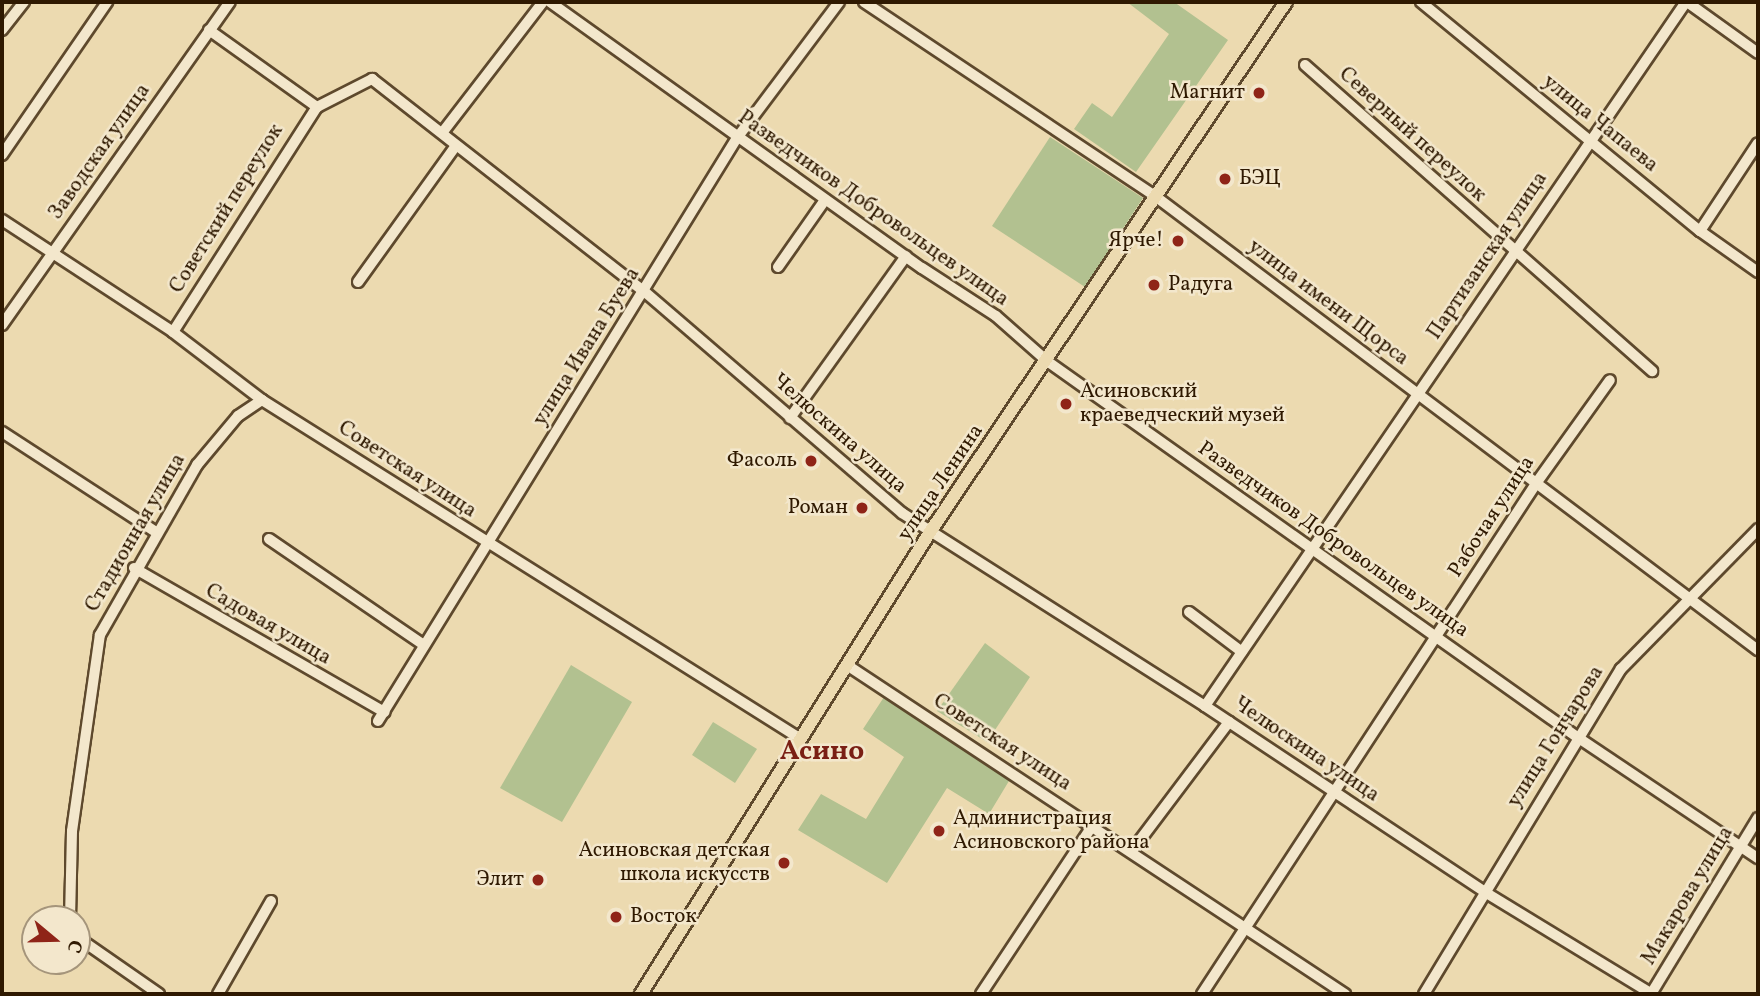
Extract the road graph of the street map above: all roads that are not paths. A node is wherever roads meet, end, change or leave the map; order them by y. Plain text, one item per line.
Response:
1 (23, 2) edge
2 (107, 2) edge
3 (230, 2) edge
4 (543, 2) edge
5 (550, 2) edge
6 (839, 2) edge
7 (864, 2) edge
8 (1286, 2) edge
9 (1421, 2) edge
10 (1687, 2) edge
11 (2, 30) edge
12 (209, 30) junction
13 (1758, 52) edge
14 (1305, 65) dead end
15 (317, 107) junction
16 (442, 133) junction
17 (737, 138) junction
18 (1589, 140) junction
19 (1758, 143) edge
20 (455, 146) junction
21 (2, 155) edge
22 (1155, 195) junction
23 (825, 200) junction
24 (2, 220) edge
25 (1700, 231) junction
26 (1514, 251) junction
27 (51, 256) junction
28 (906, 257) junction
29 (778, 267) dead end
30 (1758, 272) edge
31 (358, 282) dead end
32 (645, 292) junction
33 (2, 325) edge
34 (173, 332) junction
35 (1046, 361) junction
36 (1652, 371) dead end
37 (1611, 380) dead end
38 (1418, 395) junction
39 (262, 400) junction
40 (790, 418) junction
41 (2, 432) edge
42 (1537, 482) junction
43 (1758, 529) edge
44 (930, 532) junction
45 (156, 533) junction
46 (270, 539) dead end
47 (486, 544) junction
48 (1312, 548) junction
49 (134, 568) junction
50 (1688, 597) junction
51 (1189, 612) dead end
52 (1437, 637) junction
53 (424, 645) junction
54 (1758, 650) edge
55 (1242, 652) junction
56 (847, 665) junction
57 (1205, 706) junction
58 (381, 717) joint
59 (1229, 722) junction
60 (1577, 737) junction
61 (801, 739) junction
62 (1336, 792) junction
63 (1758, 818) edge
64 (1092, 826) junction
65 (1741, 847) junction
66 (1131, 852) junction
67 (1758, 858) edge
68 (1485, 892) junction
69 (271, 901) dead end
70 (71, 905) edge
71 (1246, 929) junction
72 (91, 947) edge
73 (159, 994) edge
74 (218, 994) edge
75 (640, 994) edge
76 (981, 994) edge
77 (1202, 994) edge
78 (1345, 994) edge
79 (1424, 994) edge
80 (1651, 994) edge

1 - 11 street
2 - 21 street
3 - 12 street, Заводская улица
4 - 16 street
5 - 17 street, Разведчиков Добровольцев улица
6 - 17 street, улица Ивана Буева
7 - 22 street, улица имени Щорса
8 - 22 main road, улица Ленина
9 - 18 street, улица Чапаева
10 - 13 street
10 - 18 street, Партизанская улица
12 - 15 street
12 - 27 street, Заводская улица
14 - 26 street, Северный переулок
15 - 16 street, Челюскина улица
15 - 34 street, Советский переулок
16 - 20 street, Челюскина улица
17 - 23 street, Разведчиков Добровольцев улица
17 - 32 street, улица Ивана Буева
18 - 25 street, улица Чапаева
18 - 26 street, Партизанская улица
19 - 25 street
20 - 31 street
20 - 32 street, Челюскина улица
22 - 35 main road, улица Ленина
22 - 38 street, улица имени Щорса
23 - 28 street, Разведчиков Добровольцев улица
23 - 29 street
24 - 27 street, Советская улица
25 - 30 street, улица Чапаева
26 - 36 street, Северный переулок
26 - 38 street, Партизанская улица
27 - 33 street, Заводская улица
27 - 34 street, Советская улица
28 - 35 street, Разведчиков Добровольцев улица
28 - 40 street
32 - 40 street, Челюскина улица
32 - 47 street, улица Ивана Буева
34 - 39 street, Советская улица
35 - 44 main road, улица Ленина
35 - 48 street, Разведчиков Добровольцев улица
37 - 42 street, Рабочая улица
38 - 42 street, улица имени Щорса
38 - 48 street, Партизанская улица
39 - 45 street, Стадионная улица
39 - 47 street, Советская улица
40 - 44 street, Челюскина улица
41 - 45 street
42 - 50 street, улица имени Щорса
42 - 52 street, Рабочая улица
43 - 50 street, улица Гончарова
44 - 56 main road, улица Ленина
44 - 57 street, Челюскина улица
45 - 49 street, Стадионная улица
46 - 53 street
47 - 53 street, улица Ивана Буева
47 - 61 street, Советская улица
48 - 52 street, Разведчиков Добровольцев улица
48 - 55 street, Партизанская улица
49 - 58 street, Садовая улица
49 - 70 street, Стадионная улица
50 - 54 street, улица имени Щорса
50 - 60 street, улица Гончарова
51 - 55 street
52 - 60 street, Разведчиков Добровольцев улица
52 - 62 street, Рабочая улица
53 - 58 street, улица Ивана Буева
55 - 57 street, Партизанская улица
56 - 61 main road, улица Ленина
56 - 64 street, Советская улица
57 - 59 street, Челюскина улица
59 - 62 street, Челюскина улица
59 - 66 street
60 - 65 street, Разведчиков Добровольцев улица
60 - 68 street, улица Гончарова
61 - 75 main road, улица Ленина
62 - 68 street, Челюскина улица
62 - 71 street, Рабочая улица
63 - 65 street, Макарова улица
64 - 66 street, Советская улица
64 - 76 street
65 - 67 street, Разведчиков Добровольцев улица
65 - 80 street, Макарова улица
66 - 71 street, Советская улица
68 - 79 street, улица Гончарова
68 - 80 street, Челюскина улица
69 - 74 street
71 - 77 street, Рабочая улица
71 - 78 street, Советская улица
72 - 73 street

